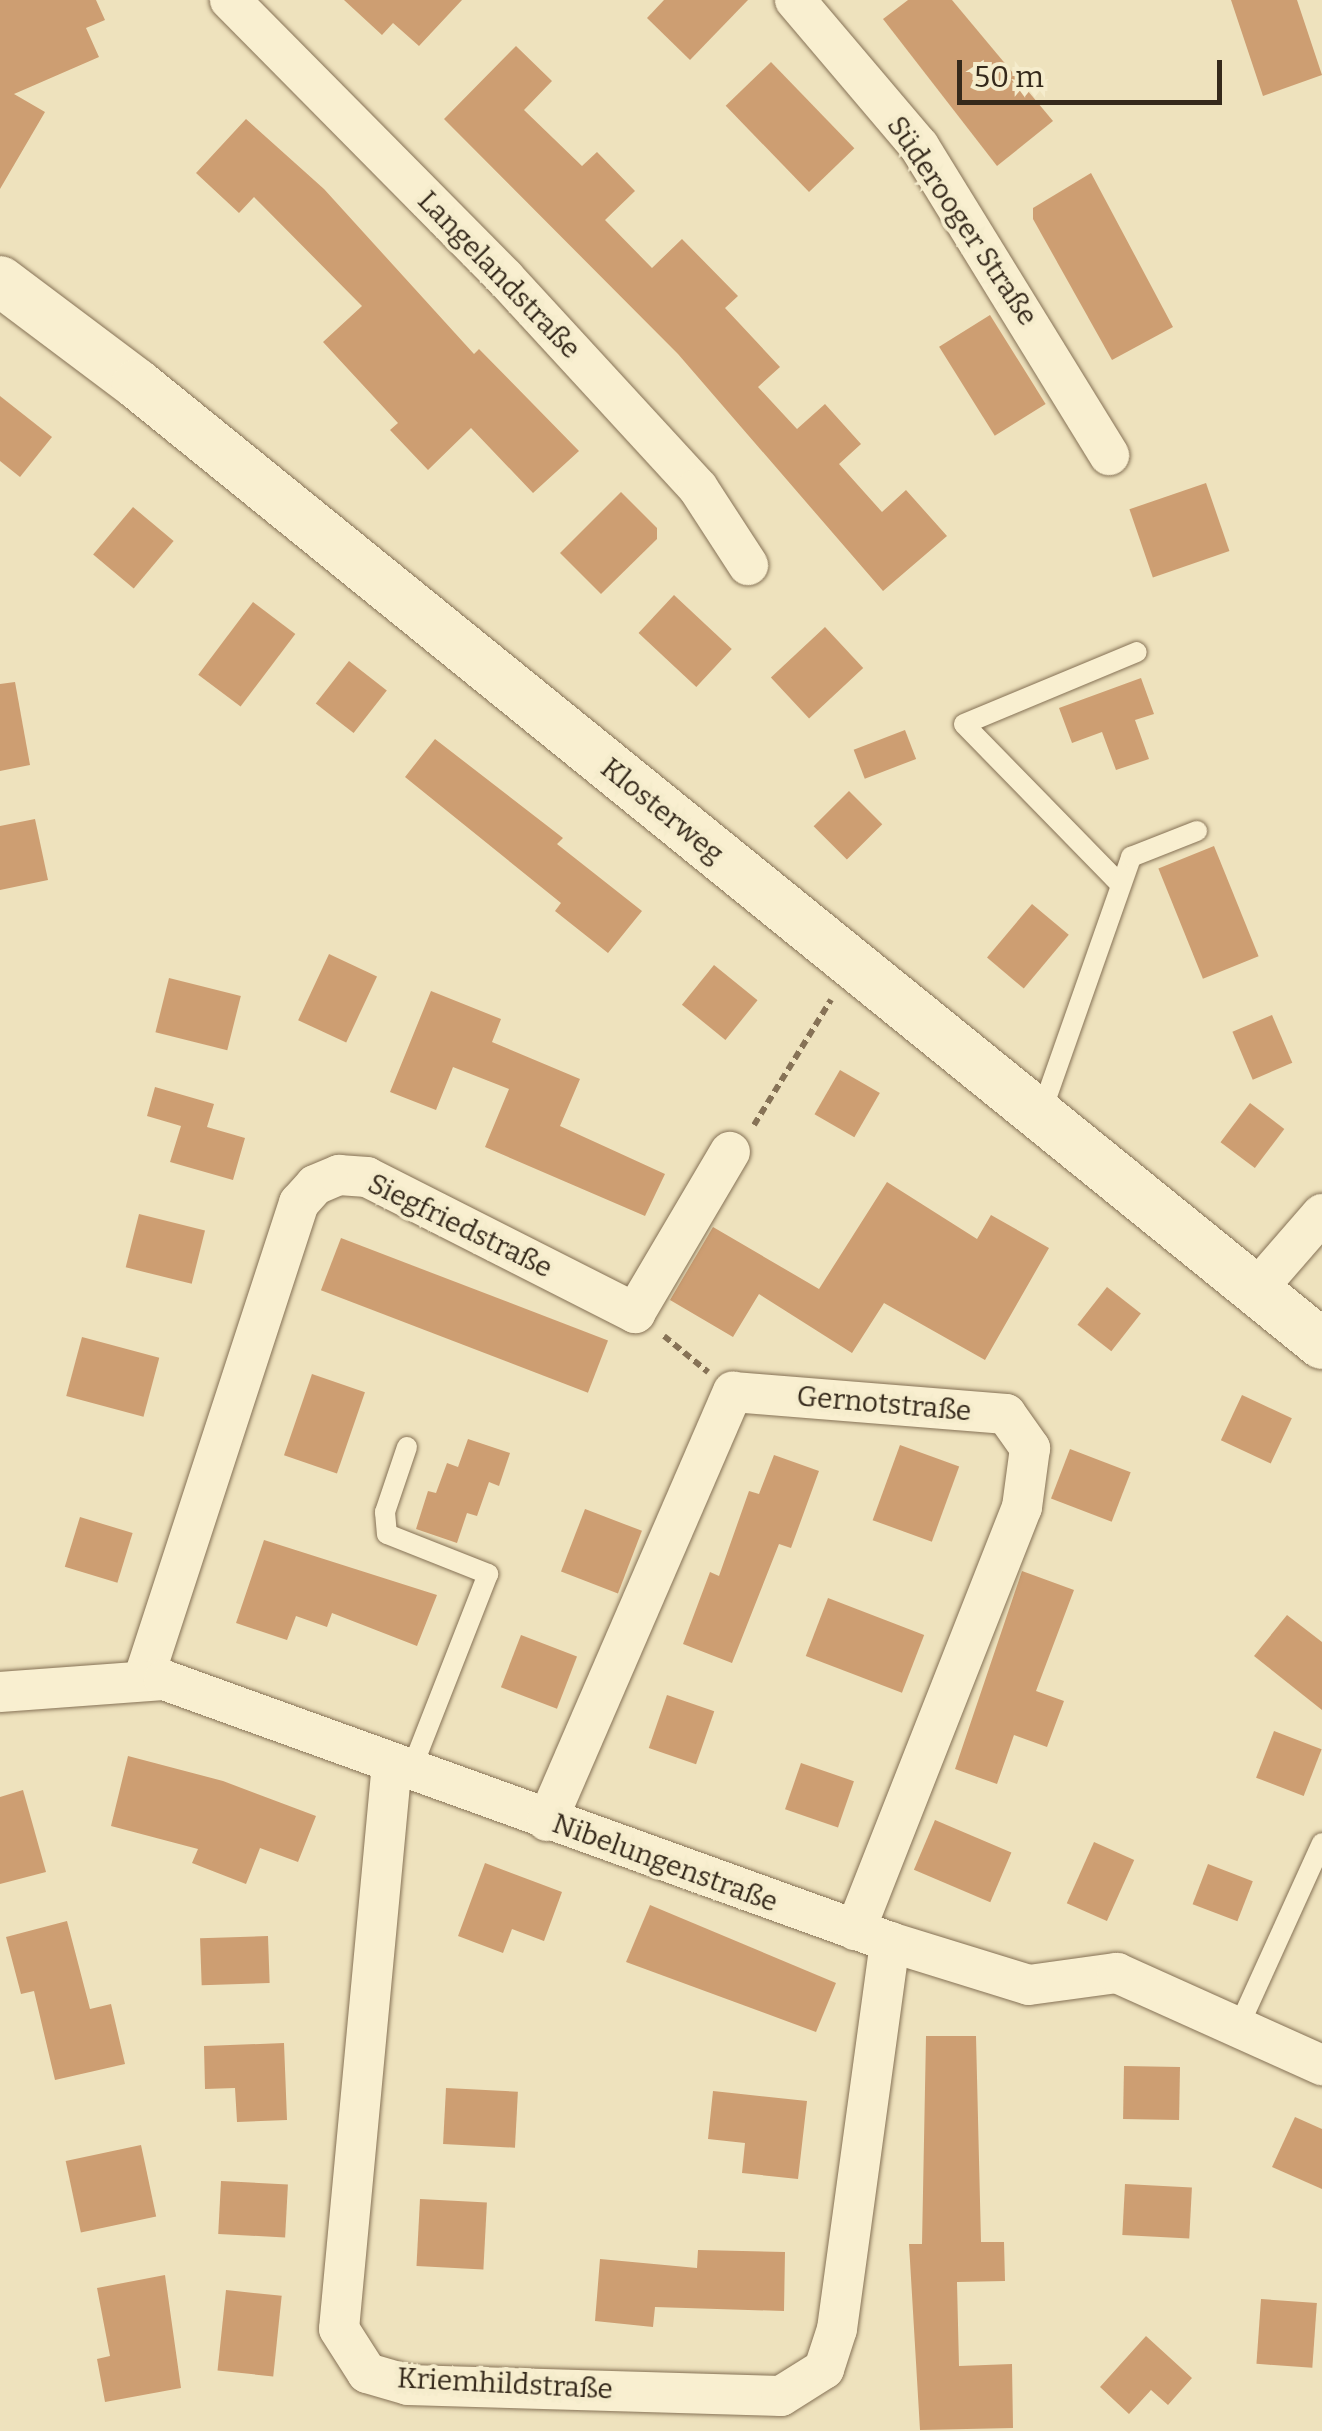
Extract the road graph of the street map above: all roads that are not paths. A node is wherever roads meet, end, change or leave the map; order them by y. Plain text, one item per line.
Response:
1 (230, 0) edge
2 (796, 0) edge
3 (0, 281) edge
4 (1109, 455) dead end
5 (748, 565) dead end
6 (1137, 652) dead end
7 (1197, 831) dead end
8 (1120, 884) junction
9 (1040, 1118) junction
10 (730, 1152) road end
11 (1322, 1214) edge
12 (1255, 1291) junction
13 (1322, 1344) edge
14 (407, 1446) dead end
15 (144, 1677) junction
16 (0, 1692) edge
17 (401, 1766) junction
18 (547, 1821) junction
19 (1322, 1843) edge
20 (873, 1936) junction
21 (1238, 2028) junction
22 (1322, 2065) edge

1 - 5 street, Langelandstraße
2 - 4 street, Süderooger Straße
3 - 9 street, Klosterweg
6 - 8 lane
7 - 8 lane
8 - 9 lane
9 - 12 street, Klosterweg
10 - 15 street, Siegfriedstraße
11 - 12 street
12 - 13 street, Klosterweg
14 - 17 lane
15 - 16 street, Nibelungenstraße
15 - 17 street, Nibelungenstraße
17 - 18 street, Nibelungenstraße
17 - 20 street, Kriemhildstraße
18 - 20 street, Nibelungenstraße
18 - 20 street, Gernotstraße
19 - 21 lane
20 - 21 street, Nibelungenstraße
21 - 22 street, Nibelungenstraße

